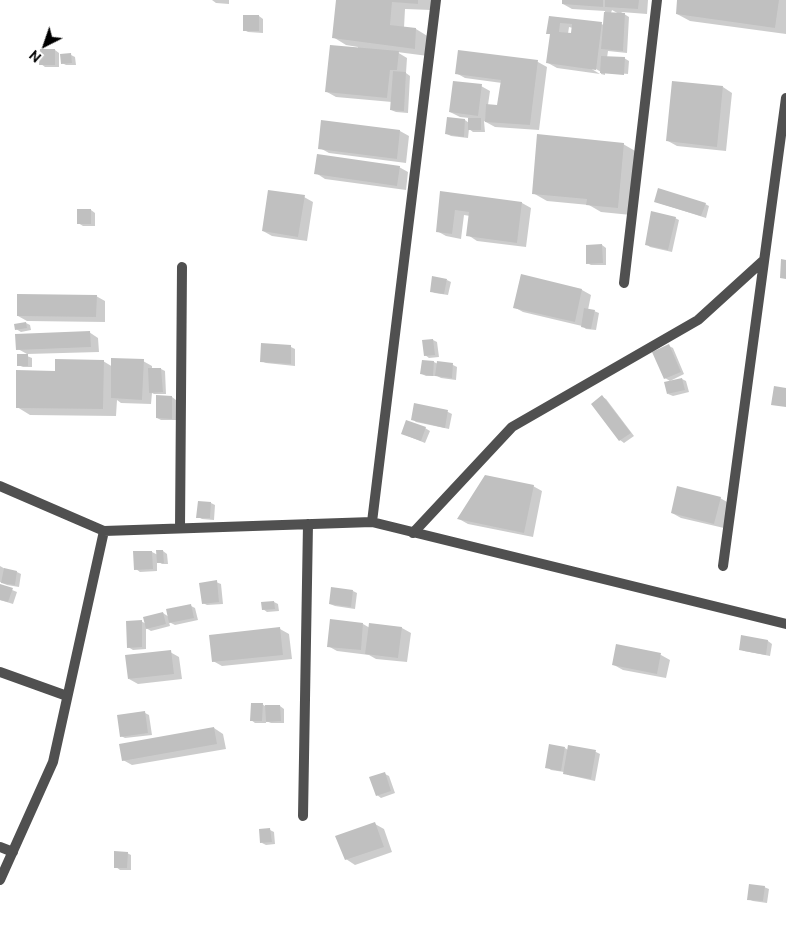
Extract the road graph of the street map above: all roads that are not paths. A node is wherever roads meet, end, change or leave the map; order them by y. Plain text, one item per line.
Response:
1 (436, 0) edge
2 (658, 0) edge
3 (786, 98) edge
4 (764, 260) junction
5 (182, 268) dead end
6 (624, 283) dead end
7 (0, 486) edge
8 (372, 522) junction
9 (308, 524) junction
10 (180, 528) junction
11 (104, 531) junction
12 (413, 533) junction
13 (723, 566) dead end
14 (786, 624) edge
15 (0, 672) edge
16 (67, 696) junction
17 (304, 816) dead end
18 (0, 847) edge
19 (13, 852) junction
20 (0, 880) edge

1 - 8 street
2 - 6 street
3 - 4 street
4 - 12 street
4 - 13 street
5 - 10 street
7 - 11 street
8 - 9 street
8 - 12 street
9 - 10 street
9 - 17 street
10 - 11 street
11 - 16 street
12 - 14 street
15 - 16 street
16 - 19 street
18 - 19 street
19 - 20 street

